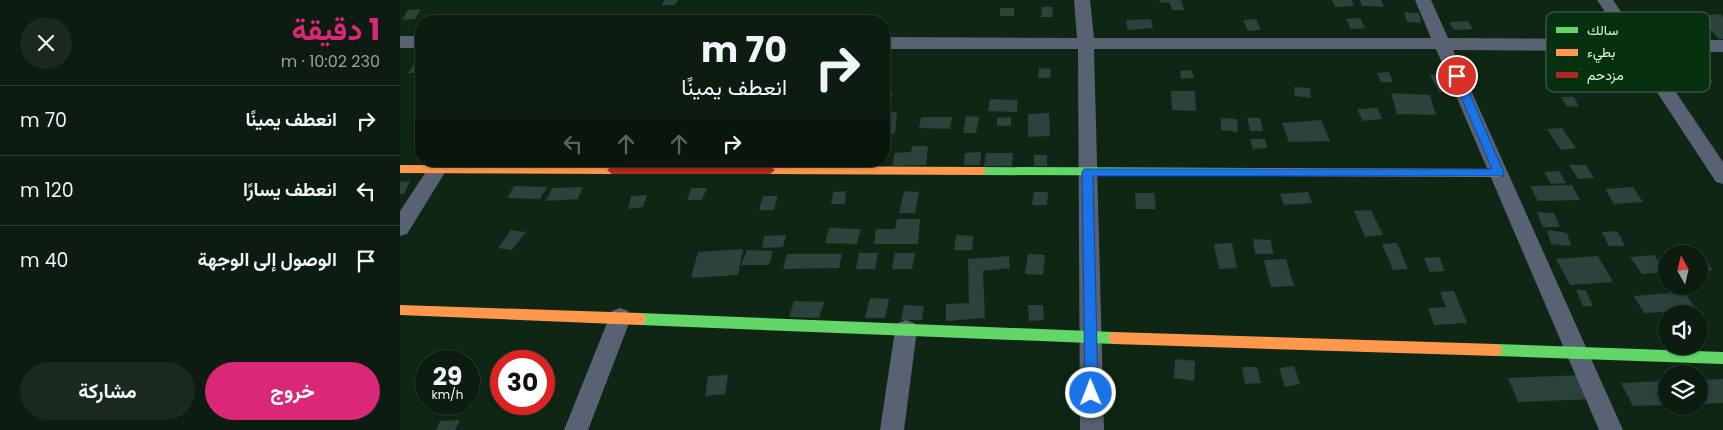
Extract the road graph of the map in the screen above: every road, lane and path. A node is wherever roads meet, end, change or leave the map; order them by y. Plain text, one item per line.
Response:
1 (1082, 0) edge
2 (1423, 0) edge
3 (1605, 0) edge
4 (1614, 12) edge
5 (400, 42) edge
6 (415, 42) edge
7 (890, 43) edge
8 (1086, 43) junction
9 (1442, 44) junction
10 (1546, 45) edge
11 (1710, 46) edge
12 (1723, 46) edge
13 (1668, 92) edge
14 (427, 167) edge
15 (439, 167) edge
16 (548, 167) edge
17 (400, 169) edge
18 (1088, 172) junction
19 (1499, 173) junction
20 (1723, 177) edge
21 (400, 228) edge
22 (400, 310) edge
23 (620, 318) junction
24 (906, 330) junction
25 (1090, 337) junction
26 (1577, 353) junction
27 (1723, 358) edge
28 (576, 430) edge
29 (892, 430) edge
30 (1092, 430) edge
31 (1611, 430) edge

1 - 8 street
2 - 9 street
3 - 4 street
5 - 6 street
7 - 8 street
8 - 9 street
8 - 18 street
9 - 10 street
9 - 19 street
11 - 12 street
13 - 20 street
14 - 17 street
15 - 21 street
16 - 18 street
18 - 19 street
18 - 25 street
19 - 26 street
22 - 23 street
23 - 24 street
23 - 28 street
24 - 25 street
24 - 29 street
25 - 26 street
25 - 30 street
26 - 27 street
26 - 31 street

